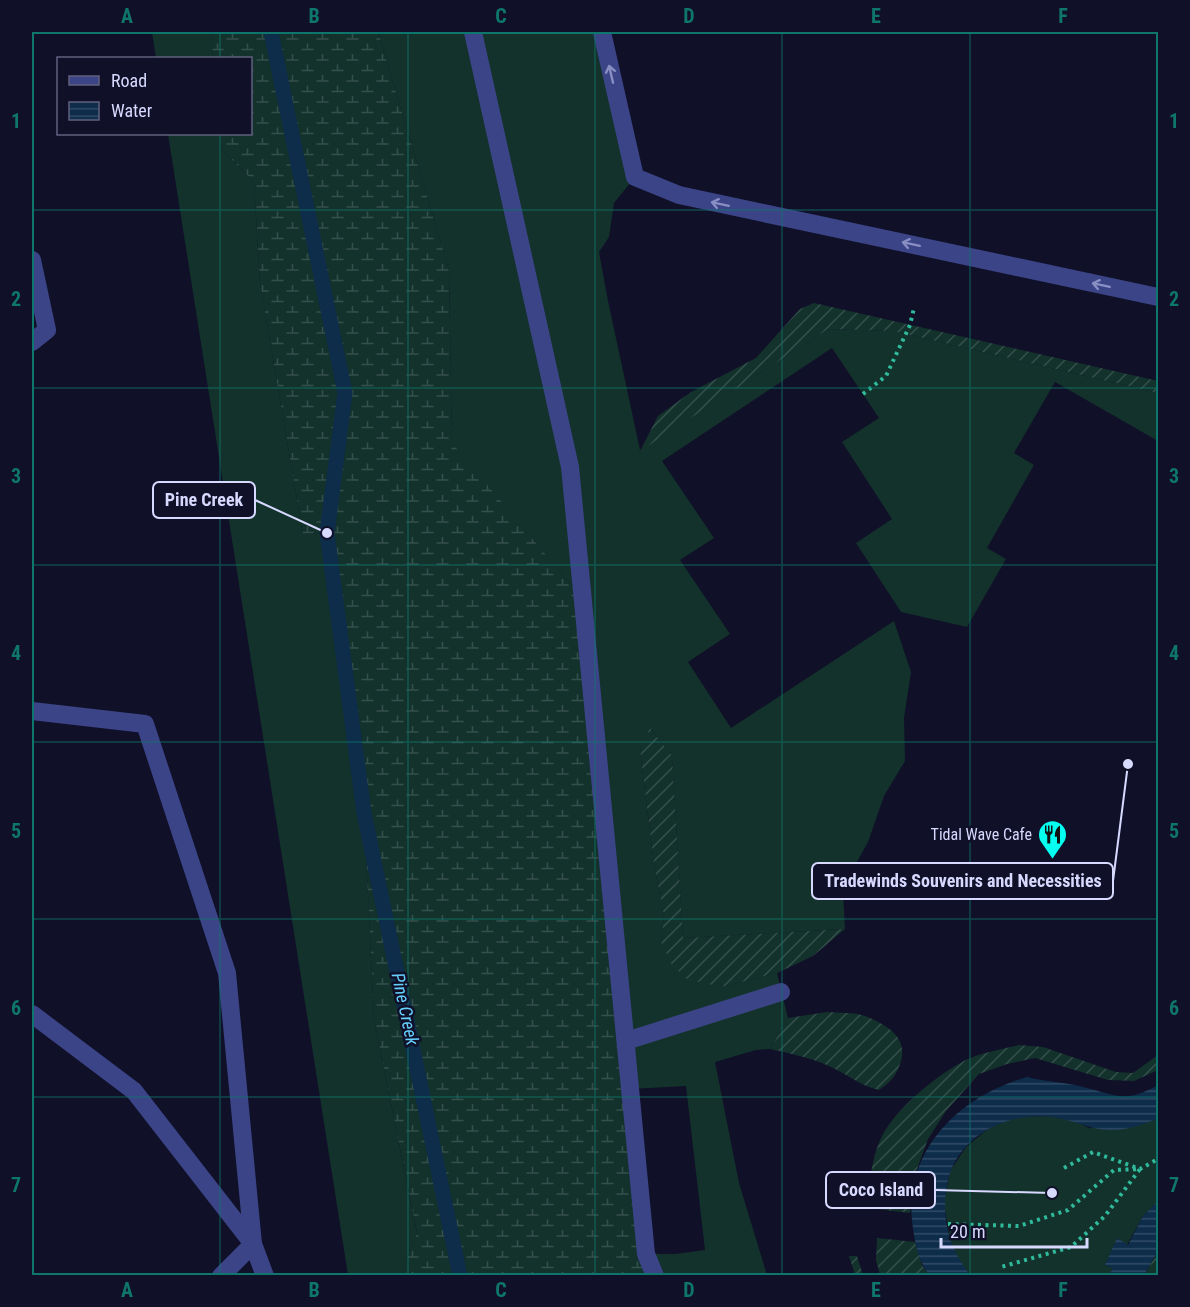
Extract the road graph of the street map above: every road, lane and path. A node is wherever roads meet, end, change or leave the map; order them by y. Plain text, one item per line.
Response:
1 (473, 32) edge
2 (602, 32) edge
3 (32, 260) edge
4 (1158, 297) edge
5 (914, 308) dead end
6 (32, 342) edge
7 (863, 394) dead end
8 (32, 711) edge
9 (781, 992) dead end
10 (32, 1014) edge
11 (626, 1041) junction
12 (1158, 1159) edge
13 (1065, 1168) dead end
14 (1140, 1169) junction
15 (948, 1224) dead end
16 (253, 1244) junction
17 (1001, 1267) dead end
18 (221, 1275) edge
19 (265, 1275) edge
20 (655, 1275) edge

1 - 11 lane
4 -> 2 lane
3 - 6 lane
5 - 7 path
8 - 16 lane
9 - 11 lane
10 - 16 lane
11 - 20 lane
12 - 14 path
13 - 14 path
14 - 15 path
14 - 17 path
16 - 18 lane
16 - 19 lane

